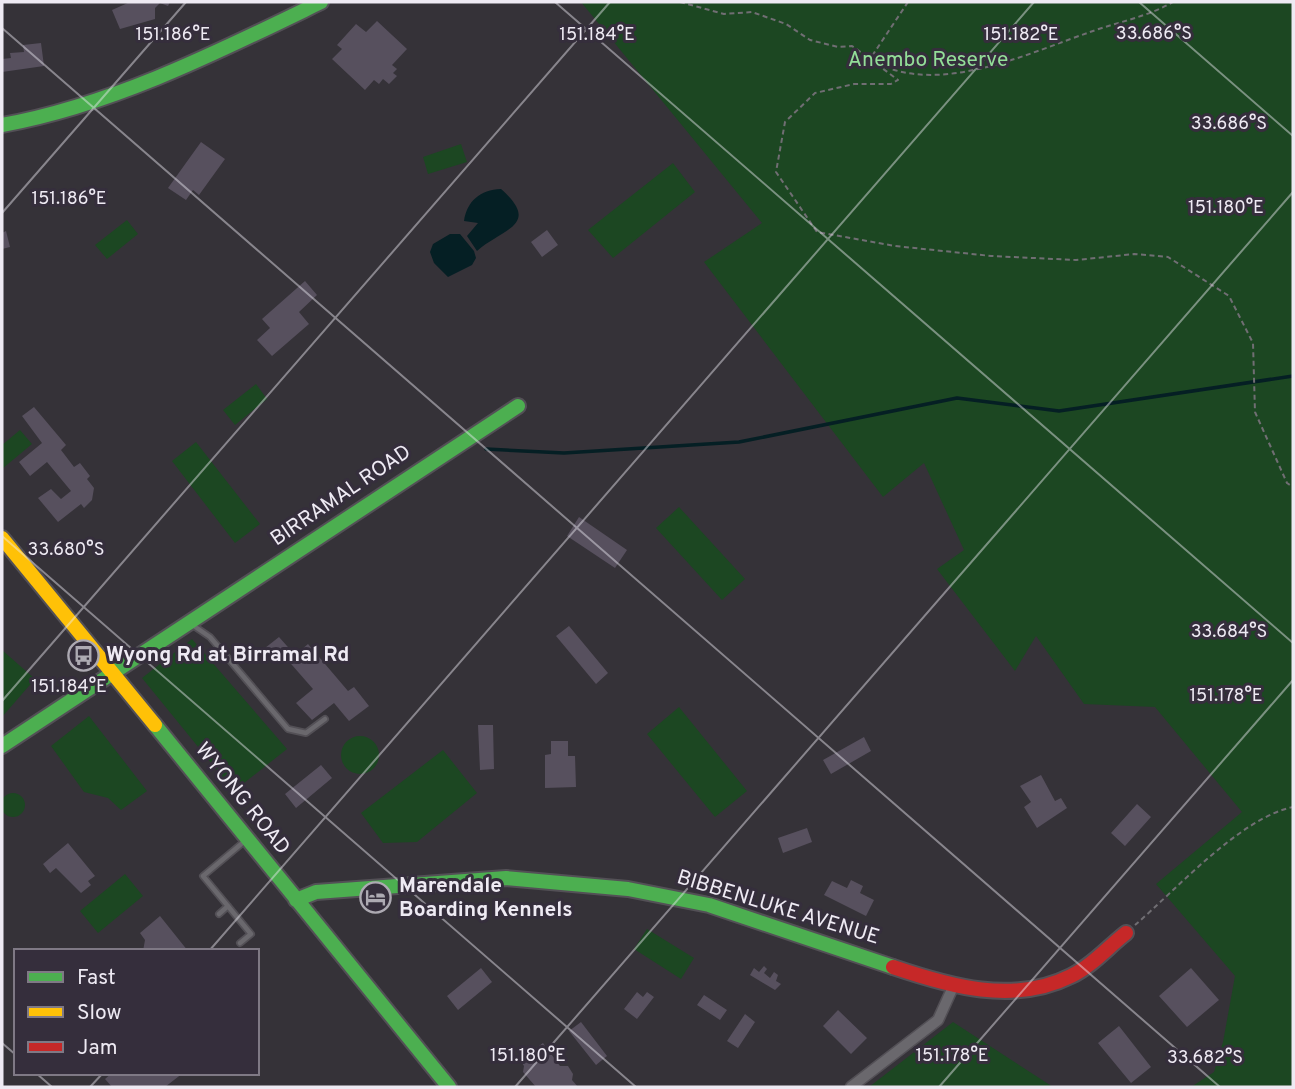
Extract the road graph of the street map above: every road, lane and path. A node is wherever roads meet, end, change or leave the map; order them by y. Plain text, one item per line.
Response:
1 (321, 2) edge
2 (680, 2) edge
3 (908, 2) edge
4 (1173, 2) edge
5 (870, 59) junction
6 (2, 125) edge
7 (518, 407) dead end
8 (1293, 487) edge
9 (2, 538) edge
10 (191, 624) junction
11 (115, 675) junction
12 (325, 719) dead end
13 (2, 746) edge
14 (1293, 807) edge
15 (247, 839) junction
16 (296, 900) junction
17 (228, 906) junction
18 (219, 914) dead end
19 (1126, 933) joint
20 (240, 943) dead end
21 (953, 987) junction
22 (449, 1087) edge
23 (851, 1087) edge

1 - 6 street
2 - 5 path
3 - 5 path
4 - 5 path
5 - 8 path
7 - 10 street, BIRRAMAL ROAD
9 - 11 street, WYONG ROAD
10 - 11 street, BIRRAMAL ROAD
10 - 12 lane
11 - 13 street, BIRRAMAL ROAD
11 - 15 street, WYONG ROAD
14 - 19 path
15 - 16 street, WYONG ROAD
15 - 17 lane
16 - 21 street, BIBBENLUKE AVENUE
16 - 22 street, WYONG ROAD
17 - 18 lane
17 - 20 lane
19 - 21 street, BIBBENLUKE AVENUE
21 - 23 street

